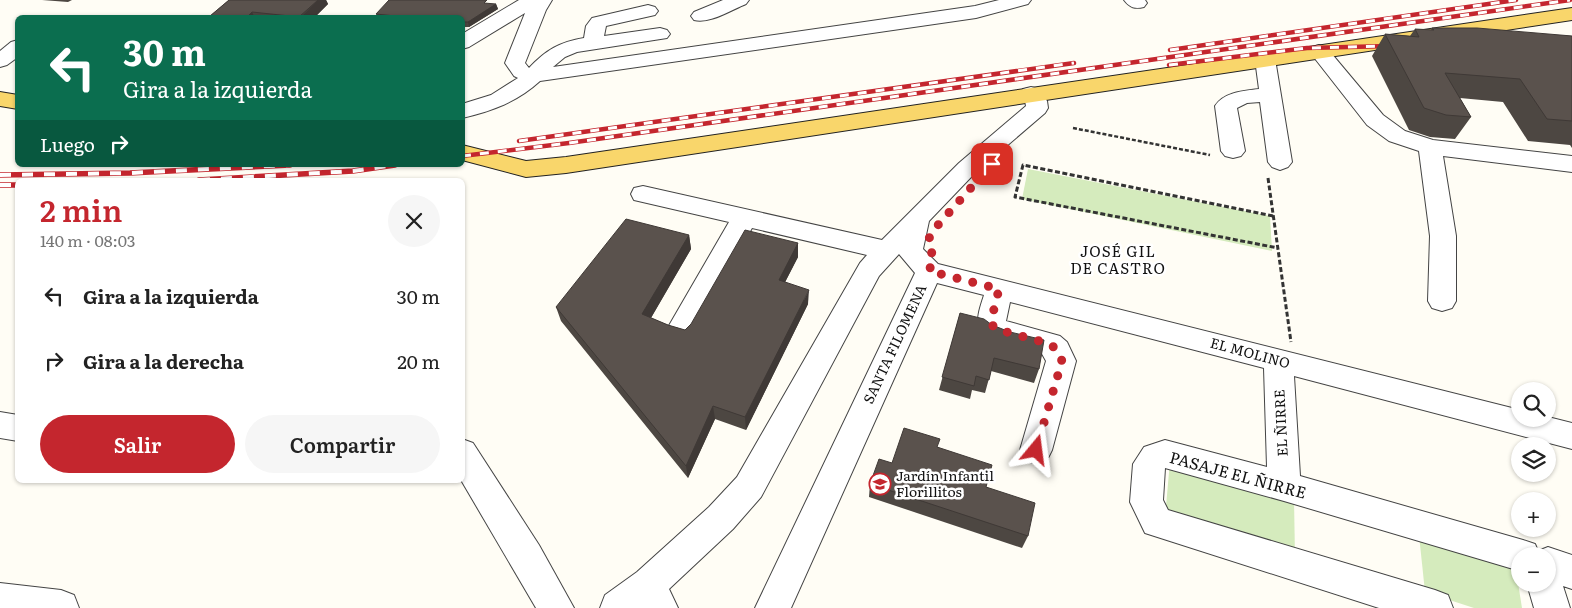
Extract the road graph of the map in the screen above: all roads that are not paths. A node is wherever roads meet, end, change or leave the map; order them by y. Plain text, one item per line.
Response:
1 (533, 0) edge
2 (541, 0) edge
3 (739, 0) edge
4 (1021, 0) edge
5 (648, 11) dead end
6 (1572, 14) edge
7 (701, 16) dead end
8 (660, 34) dead end
9 (465, 41) edge
10 (593, 43) junction
11 (15, 48) edge
12 (1319, 51) junction
13 (1265, 59) junction
14 (0, 61) edge
15 (0, 71) edge
16 (15, 72) edge
17 (533, 76) junction
18 (1031, 94) junction
19 (1270, 94) junction
20 (0, 99) edge
21 (15, 102) edge
22 (0, 108) edge
23 (15, 109) edge
24 (465, 110) edge
25 (1430, 147) junction
26 (465, 153) edge
27 (1225, 154) road end
28 (1572, 164) edge
29 (1274, 168) road end
30 (643, 194) dead end
31 (745, 217) junction
32 (917, 218) junction
33 (886, 250) junction
34 (929, 271) junction
35 (999, 289) junction
36 (1442, 301) dead end
37 (681, 330) edge
38 (1287, 363) junction
39 (0, 425) edge
40 (15, 428) edge
41 (1572, 436) edge
42 (1036, 450) dead end
43 (465, 459) edge
44 (1284, 486) junction
45 (1511, 552) edge
46 (1556, 567) edge
47 (1572, 572) edge
48 (1547, 592) edge
49 (654, 596) edge
50 (0, 600) edge
51 (61, 608) edge
52 (556, 608) edge
53 (618, 608) edge
54 (773, 608) edge
55 (1435, 608) edge
56 (1552, 608) edge

1 - 2 street
1 - 9 street
2 - 17 street
3 - 7 street
4 - 17 street
5 - 10 street
6 - 12 main road
8 - 10 street
10 - 17 street
11 - 14 street
12 - 13 main road
12 - 25 street
13 - 18 main road
13 - 19 street
15 - 16 street
17 - 24 street
18 - 26 main road
18 - 32 street
19 - 27 street
19 - 29 street
20 - 21 main road
22 - 23 main road
25 - 28 street
25 - 36 street
30 - 31 street
31 - 33 street
31 - 37 street
32 - 33 street
32 - 34 street, SANTA FILOMENA
33 - 49 street
34 - 35 street, EL MOLINO
34 - 54 street, SANTA FILOMENA
35 - 38 street, EL MOLINO
35 - 42 street
38 - 41 street, EL MOLINO
38 - 44 street, EL ÑIRRE
39 - 40 street
43 - 52 street
44 - 45 street, PASAJE EL ÑIRRE
44 - 55 street, PASAJE EL ÑIRRE
46 - 47 street
48 - 56 street
49 - 53 street
50 - 51 street

